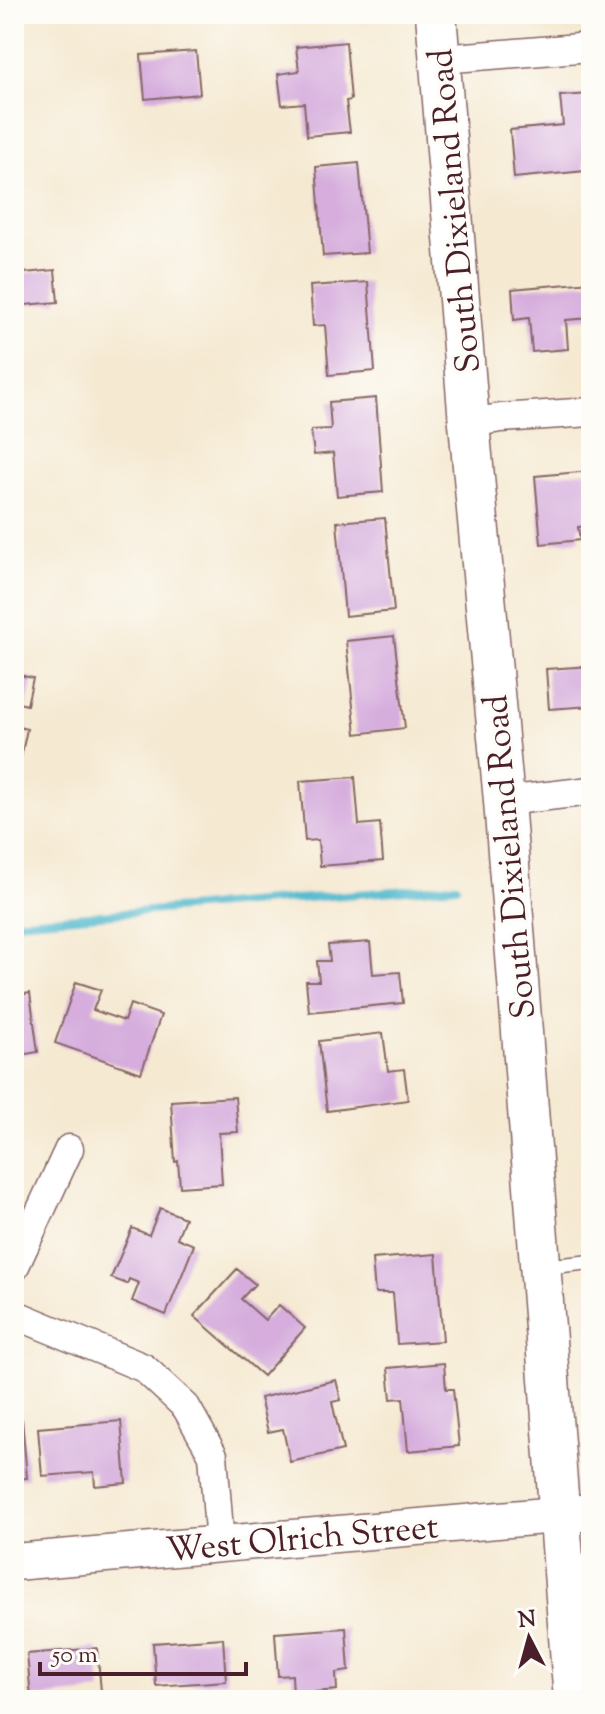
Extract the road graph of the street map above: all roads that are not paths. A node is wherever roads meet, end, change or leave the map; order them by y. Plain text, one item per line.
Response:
1 (436, 14) edge
2 (591, 47) edge
3 (441, 59) junction
4 (591, 412) edge
5 (469, 423) junction
6 (591, 791) edge
7 (504, 801) junction
8 (69, 1149) dead end
9 (591, 1262) edge
10 (540, 1267) junction
11 (14, 1268) edge
12 (14, 1314) edge
13 (574, 1513) edge
14 (220, 1544) junction
15 (14, 1562) edge
16 (574, 1700) edge

1 - 3 main road, South Dixieland Road
2 - 3 street
3 - 5 main road, South Dixieland Road
4 - 5 street
5 - 7 main road, South Dixieland Road
6 - 7 street
7 - 10 main road, South Dixieland Road
8 - 11 street
9 - 10 lane
10 - 13 main road, South Dixieland Road
12 - 14 street
13 - 14 street, West Olrich Street
13 - 16 main road, South Dixieland Road
14 - 15 street, West Olrich Street

